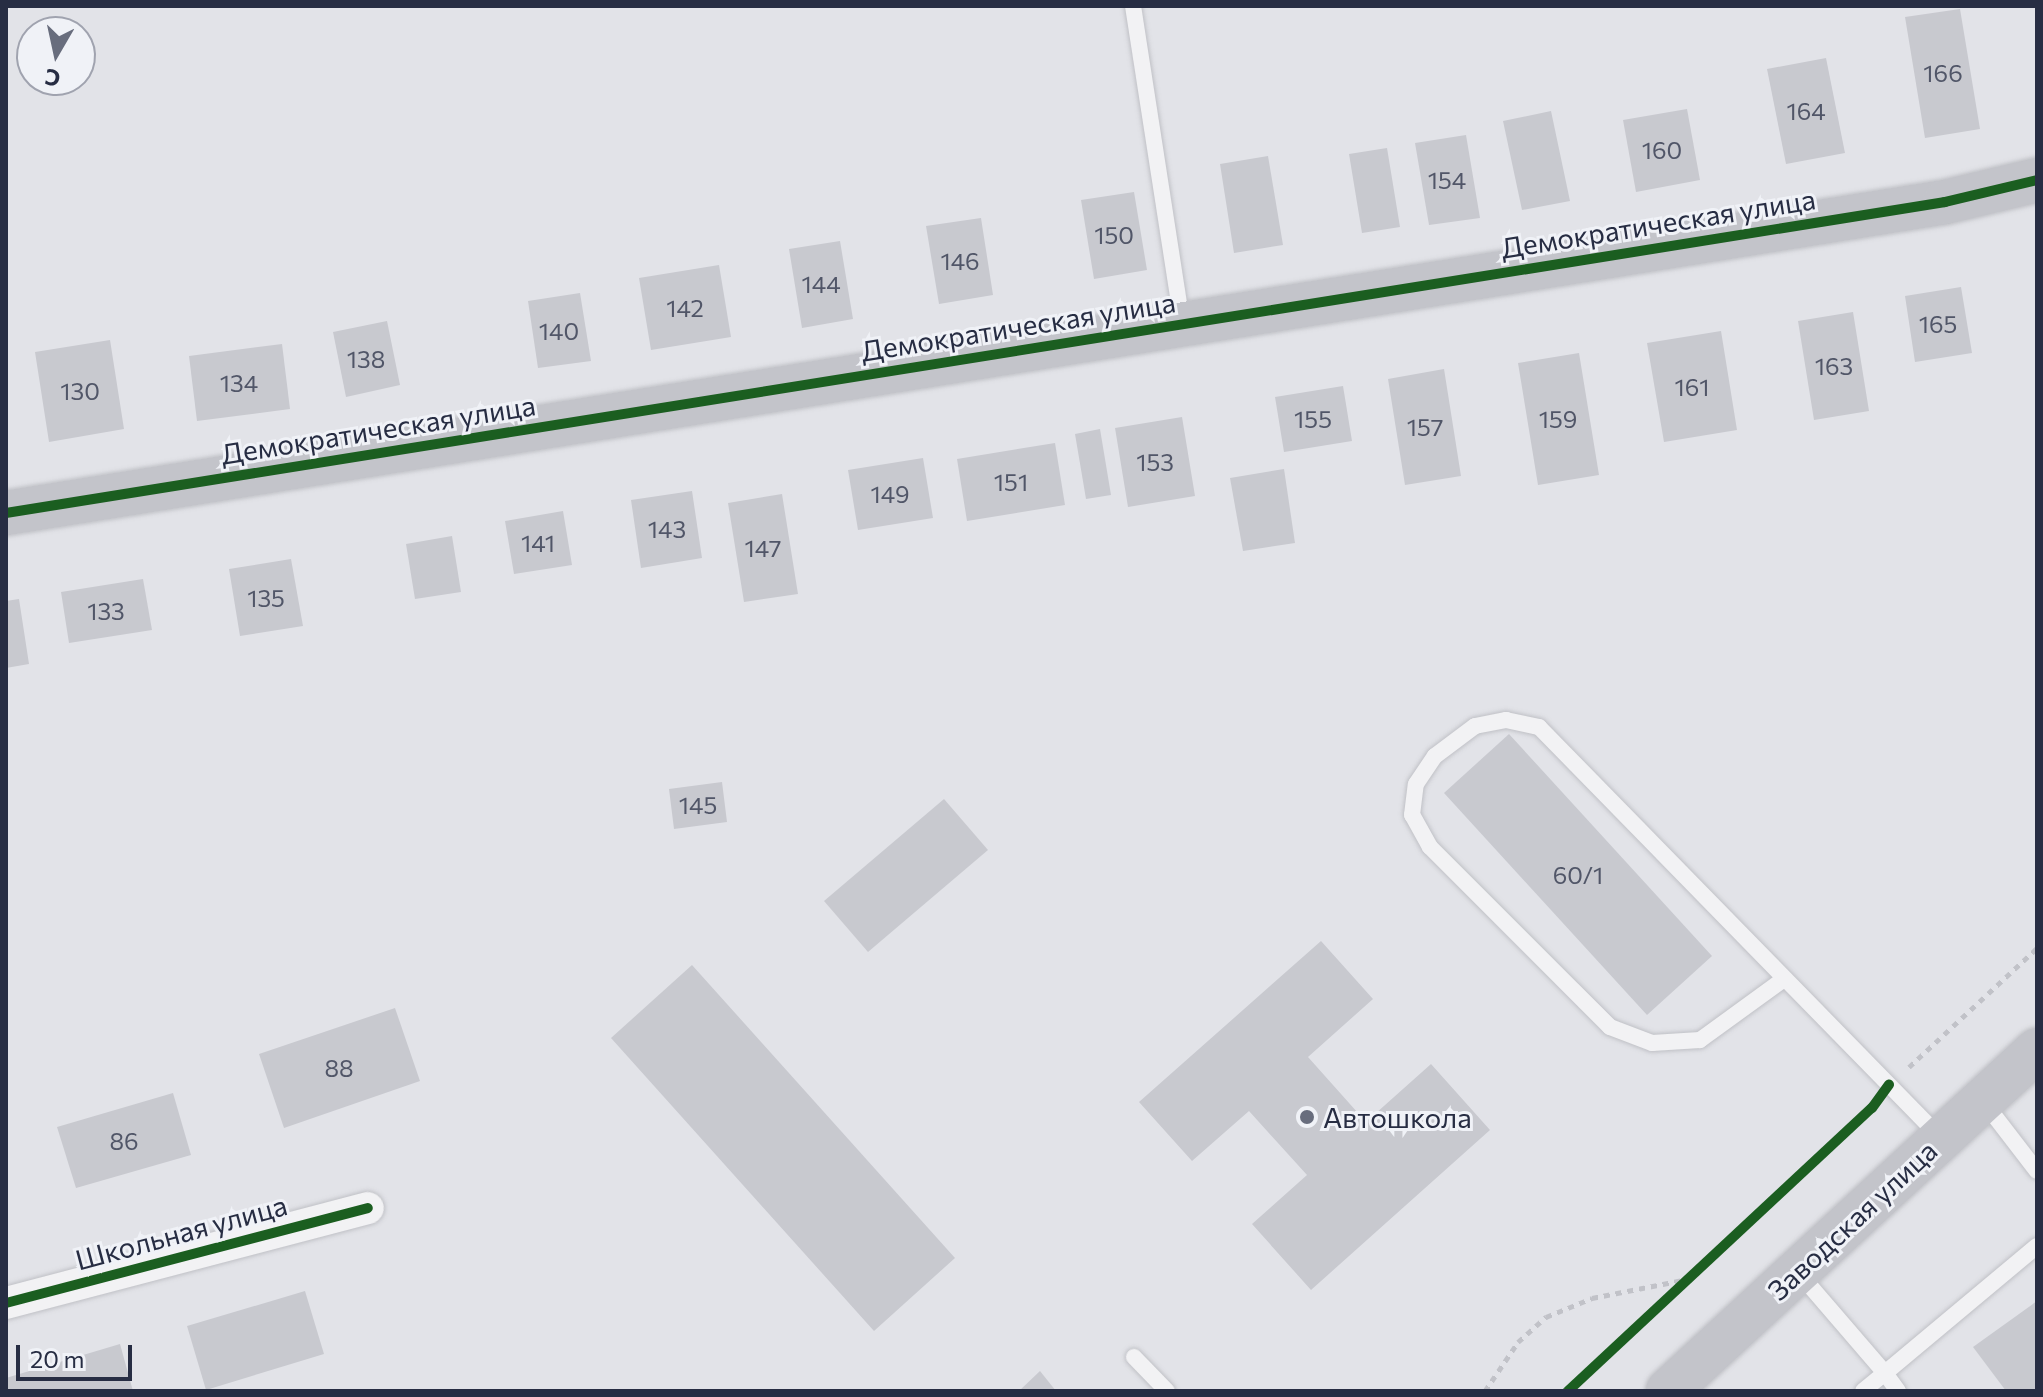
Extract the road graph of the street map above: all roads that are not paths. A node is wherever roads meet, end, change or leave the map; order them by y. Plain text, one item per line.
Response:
1 (1133, 6) edge
2 (2037, 180) edge
3 (1182, 324) junction
4 (6, 513) edge
5 (1784, 979) junction
6 (2037, 1050) edge
7 (1982, 1100) junction
8 (1941, 1138) junction
9 (2037, 1171) edge
10 (368, 1208) dead end
11 (2037, 1246) edge
12 (1797, 1271) junction
13 (6, 1303) edge
14 (1134, 1357) dead end
15 (1885, 1373) junction
16 (1167, 1391) edge
17 (1668, 1391) edge
18 (1863, 1391) edge
19 (1898, 1391) edge

1 - 3 lane
2 - 3 street, Демократическая улица
3 - 4 street, Демократическая улица
5 - 5 lane
5 - 8 lane
6 - 7 street, Заводская улица
7 - 8 street, Заводская улица
7 - 9 lane
8 - 12 street, Заводская улица
10 - 13 street, Школьная улица
11 - 15 lane
12 - 15 lane
12 - 17 street, Заводская улица
14 - 16 lane
15 - 18 lane
15 - 19 lane

